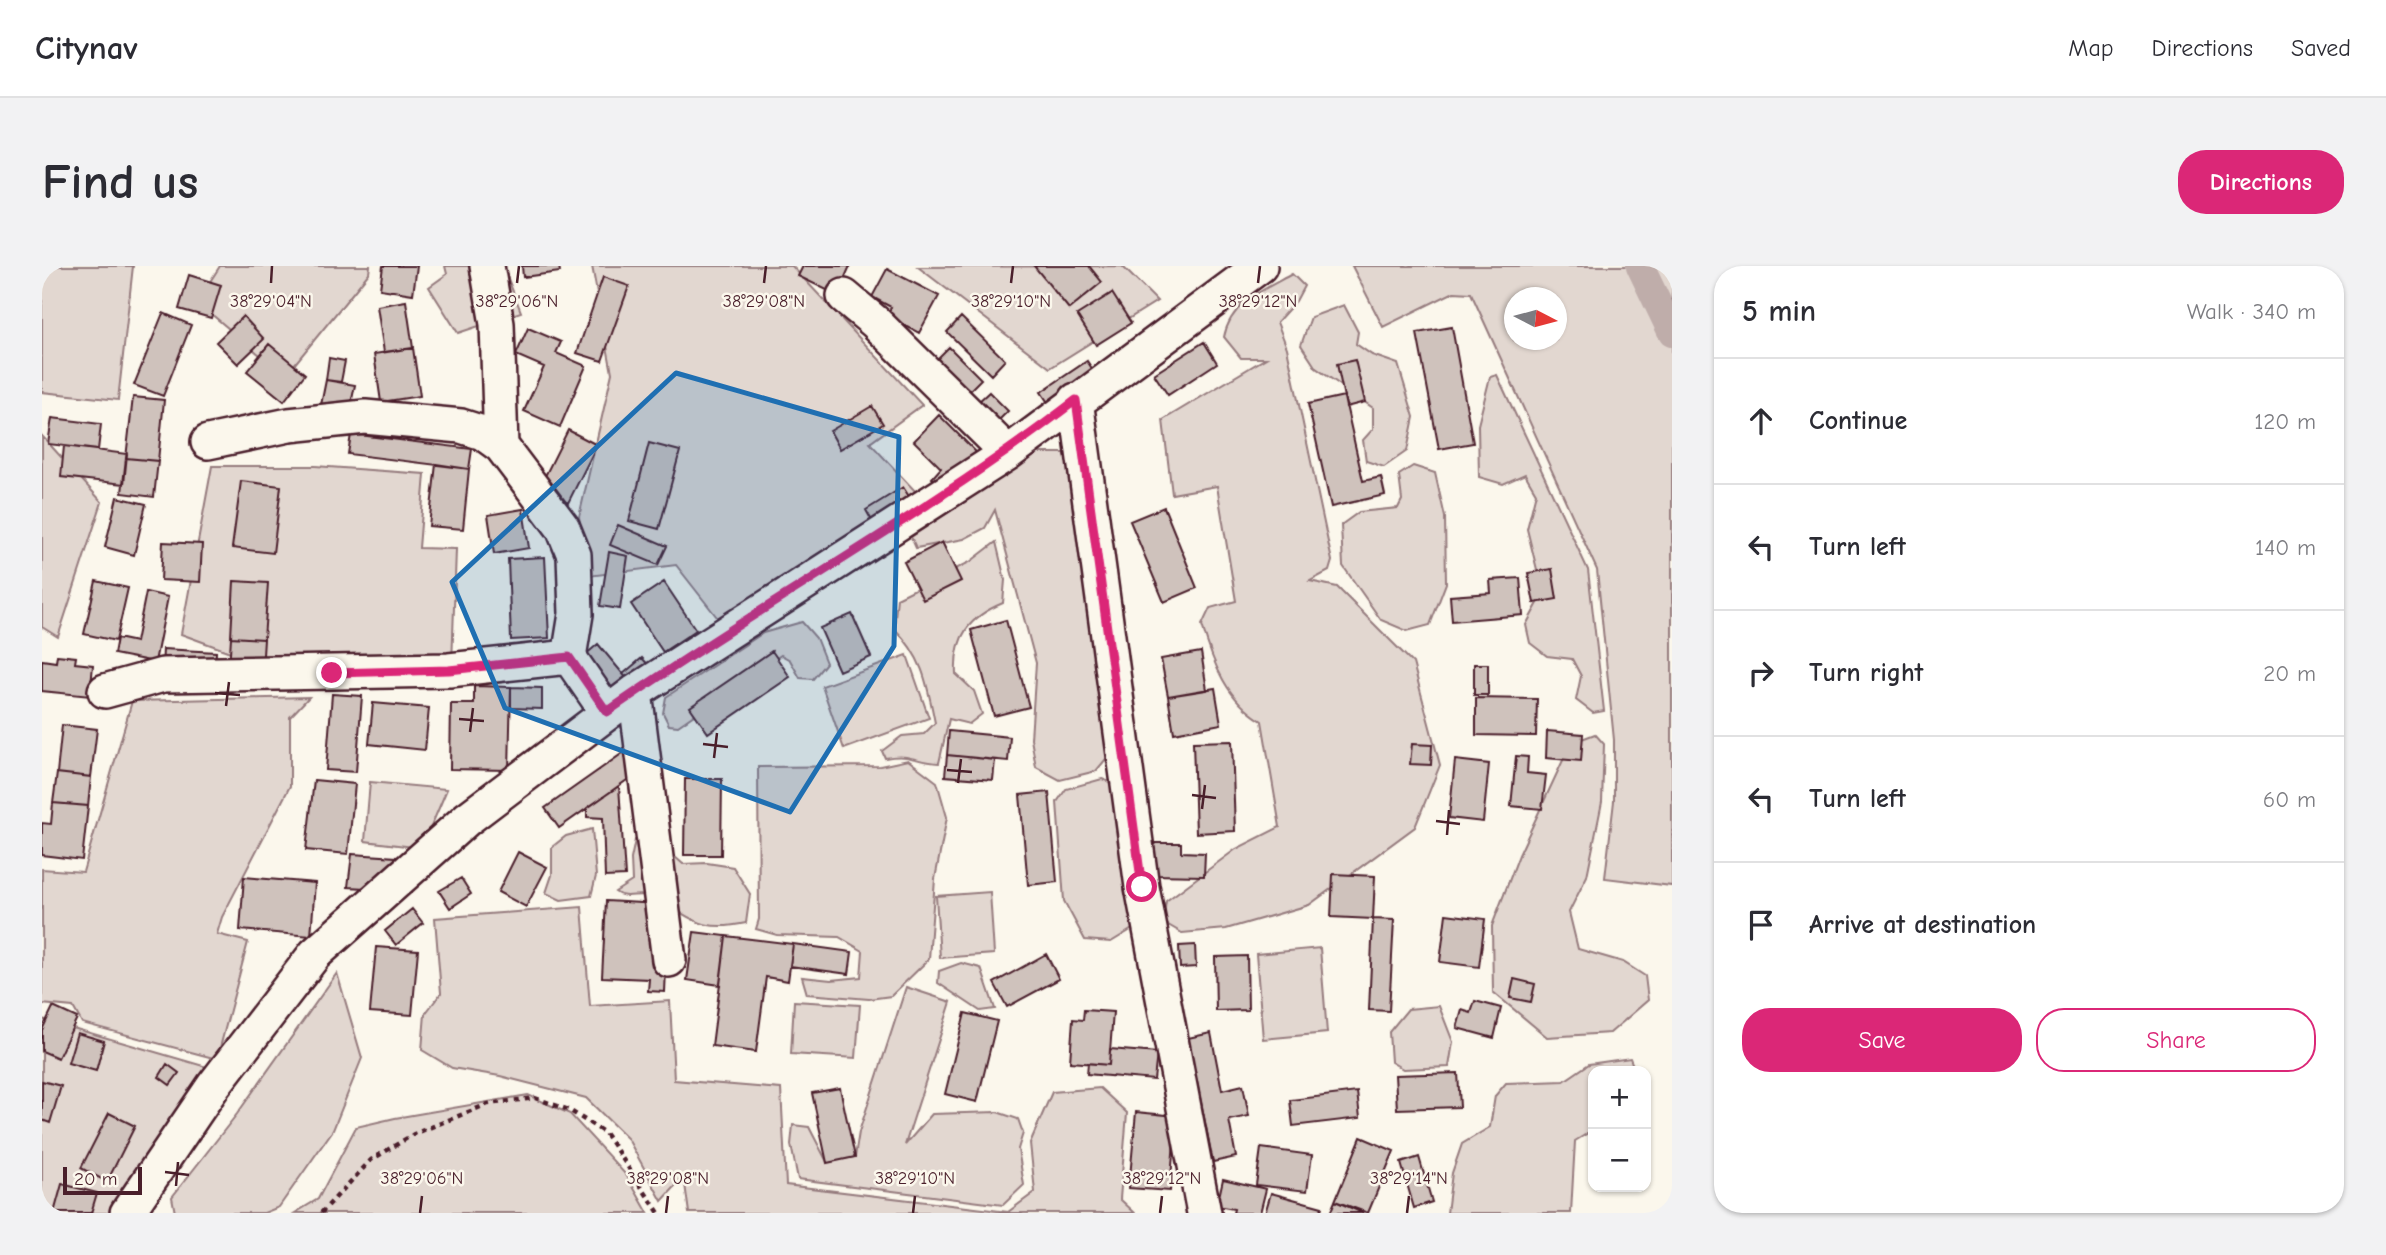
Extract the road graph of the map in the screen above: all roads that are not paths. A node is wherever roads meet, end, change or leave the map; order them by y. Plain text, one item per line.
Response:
1 (487, 266) edge
2 (1260, 266) edge
3 (844, 296) dead end
4 (1076, 400) junction
5 (208, 442) dead end
6 (501, 446) junction
7 (1008, 453) junction
8 (569, 657) junction
9 (106, 691) dead end
10 (635, 692) junction
11 (607, 712) junction
12 (669, 960) dead end
13 (127, 1213) edge
14 (1204, 1213) edge

1 - 6 lane
2 - 4 lane
3 - 7 lane
4 - 7 lane
4 - 14 lane
5 - 6 lane
6 - 8 lane
7 - 10 lane
8 - 9 lane
8 - 11 lane
10 - 11 lane
10 - 12 lane
11 - 13 lane

